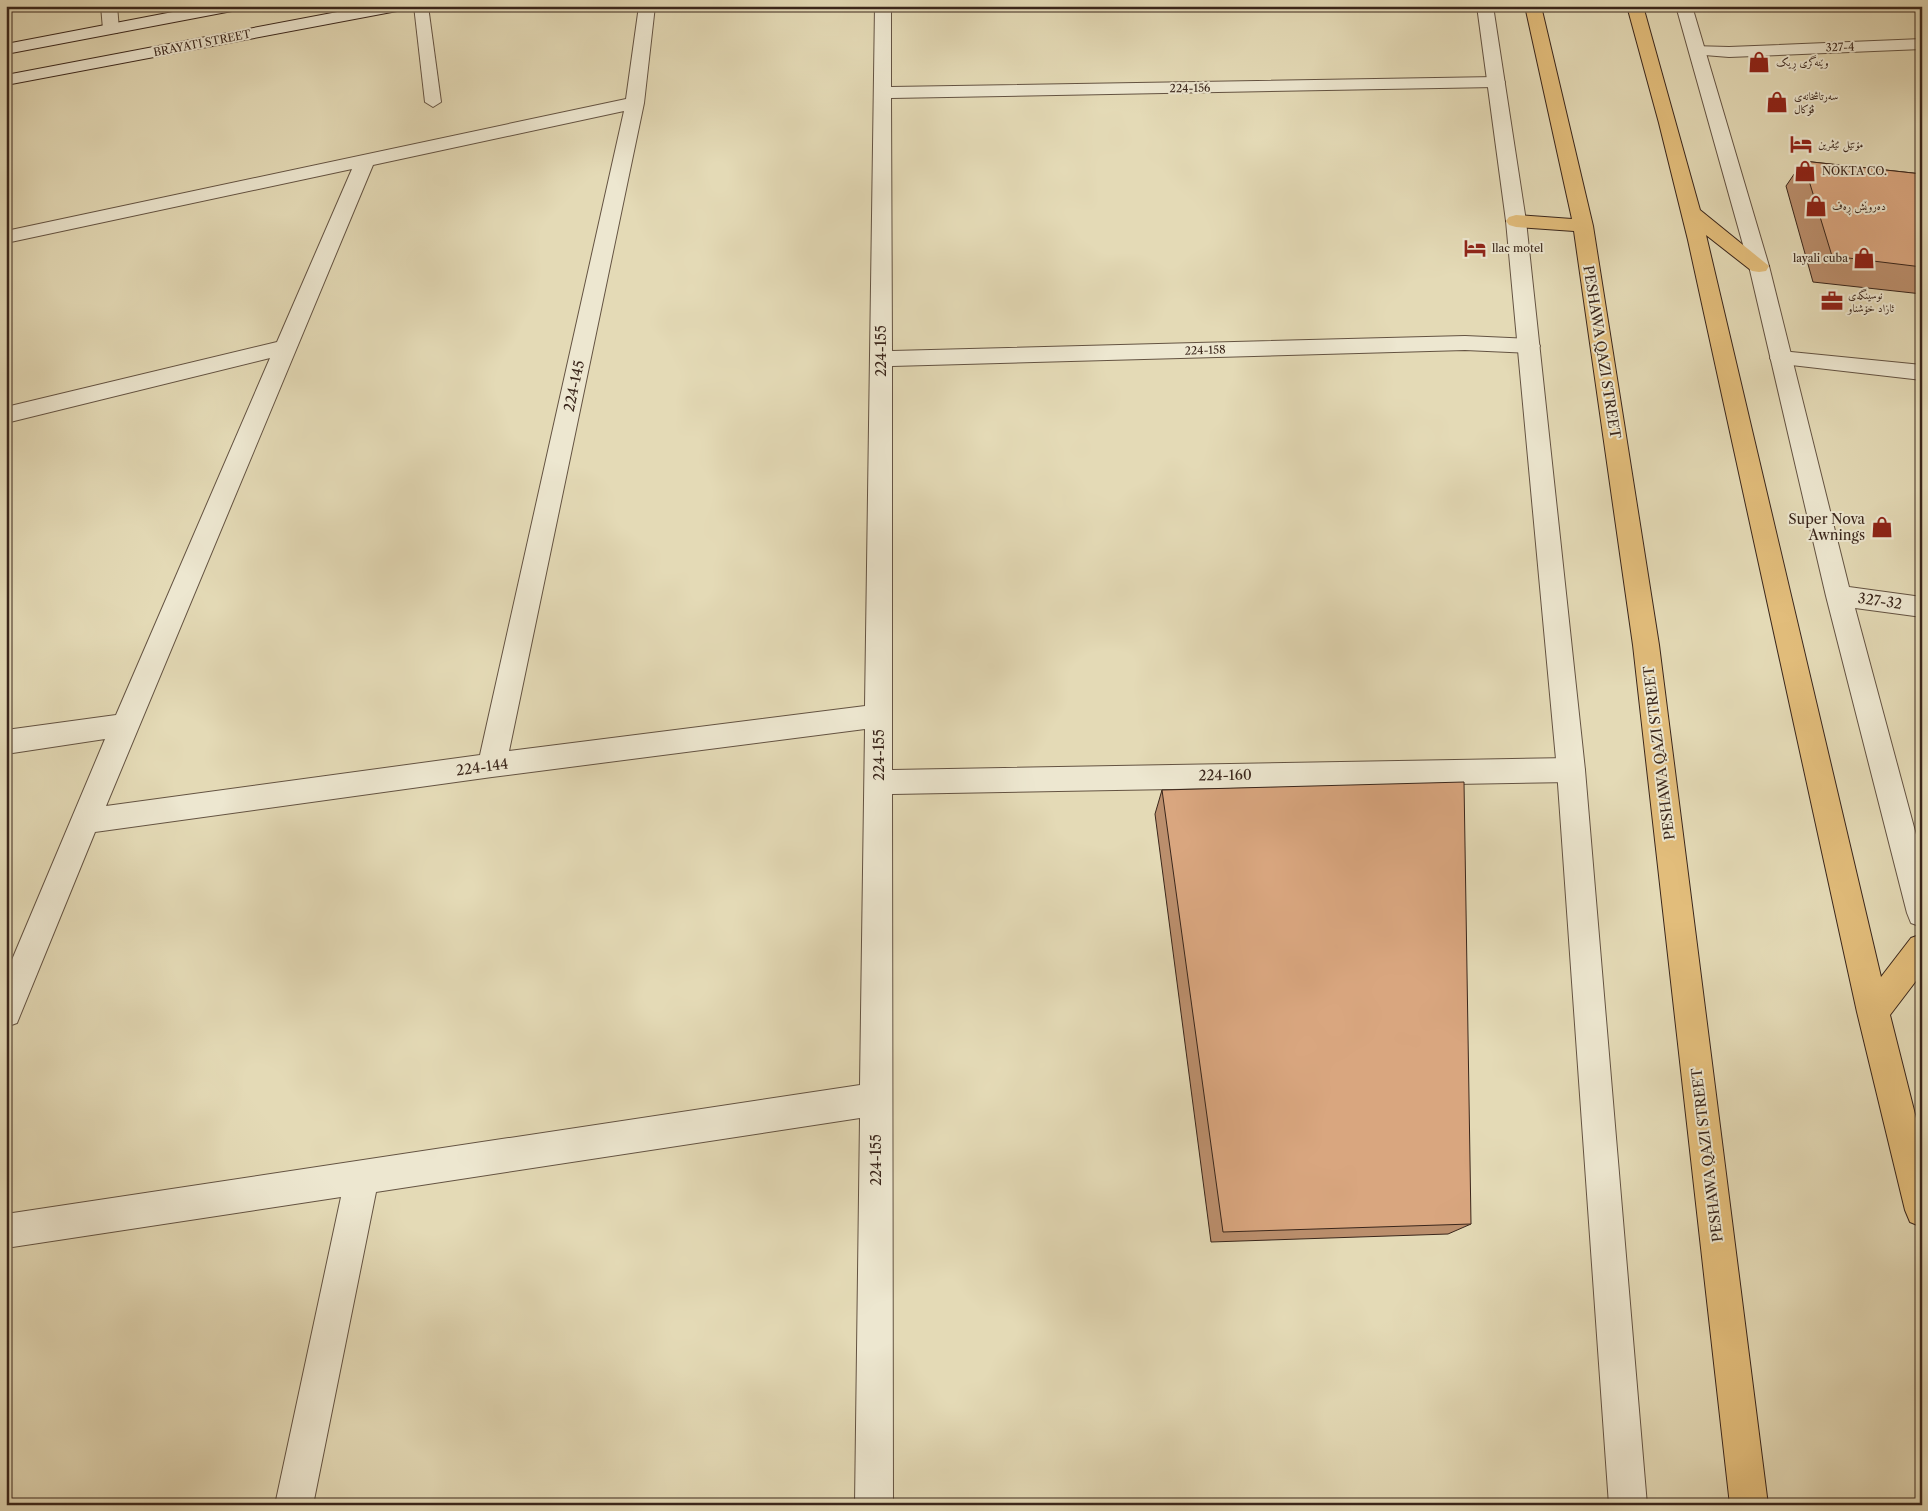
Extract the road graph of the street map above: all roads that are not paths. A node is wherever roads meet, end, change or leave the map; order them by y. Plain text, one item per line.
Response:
1 (109, 6) edge
2 (232, 6) edge
3 (397, 6) edge
4 (421, 6) edge
5 (647, 6) edge
6 (884, 6) edge
7 (1485, 6) edge
8 (1533, 6) edge
9 (1635, 6) edge
10 (1684, 6) edge
11 (338, 12) edge
12 (111, 29) junction
13 (1922, 44) edge
14 (6, 48) edge
15 (1698, 50) junction
16 (6, 80) edge
17 (1496, 82) junction
18 (883, 93) junction
19 (433, 102) dead end
20 (635, 103) junction
21 (364, 160) junction
22 (1691, 213) junction
23 (1516, 221) junction
24 (1583, 226) junction
25 (6, 238) edge
26 (1759, 266) junction
27 (1529, 346) junction
28 (286, 347) junction
29 (1780, 358) junction
30 (881, 360) junction
31 (1922, 373) edge
32 (6, 416) edge
33 (1839, 596) junction
34 (1922, 607) edge
35 (879, 716) junction
36 (125, 725) junction
37 (6, 742) edge
38 (492, 765) junction
39 (1570, 770) junction
40 (878, 782) junction
41 (85, 821) junction
42 (1922, 913) edge
43 (1922, 948) edge
44 (6, 1012) edge
45 (1873, 1012) junction
46 (876, 1099) junction
47 (362, 1177) junction
48 (1922, 1210) edge
49 (6, 1230) edge
50 (294, 1505) edge
51 (874, 1505) edge
52 (1628, 1505) edge
53 (1749, 1505) edge

1 - 12 street
2 - 12 street
3 - 11 street, BRAYATI STREET
4 - 19 lane
5 - 20 street, 224-145
6 - 18 street, 224-155
7 - 17 street
8 - 24 highway, PESHAWA QAZI STREET
9 - 22 highway
10 - 15 street
11 - 16 street, BRAYATI STREET
12 - 14 street
13 - 15 street, 327-4
15 - 26 street
17 - 18 street, 224-156
17 - 23 street
18 - 30 street, 224-155
20 - 21 street
20 - 38 street, 224-145
21 - 25 street
21 - 28 street
22 - 26 highway
22 - 45 highway
23 - 24 highway
23 - 27 street
24 - 53 highway, PESHAWA QAZI STREET
26 - 29 street
27 - 30 street, 224-158
27 - 39 street
28 - 32 street
28 - 36 street
29 - 31 street
29 - 33 street
30 - 35 street, 224-155
33 - 34 street, 327-32
33 - 42 street
35 - 38 street, 224-144
35 - 40 street, 224-155
36 - 37 street
36 - 41 street
38 - 41 street, 224-144
39 - 40 street, 224-160
39 - 52 street
40 - 46 street, 224-155
41 - 44 street
43 - 45 highway
45 - 48 highway
46 - 47 street
46 - 51 street, 224-155
47 - 49 street
47 - 50 street

